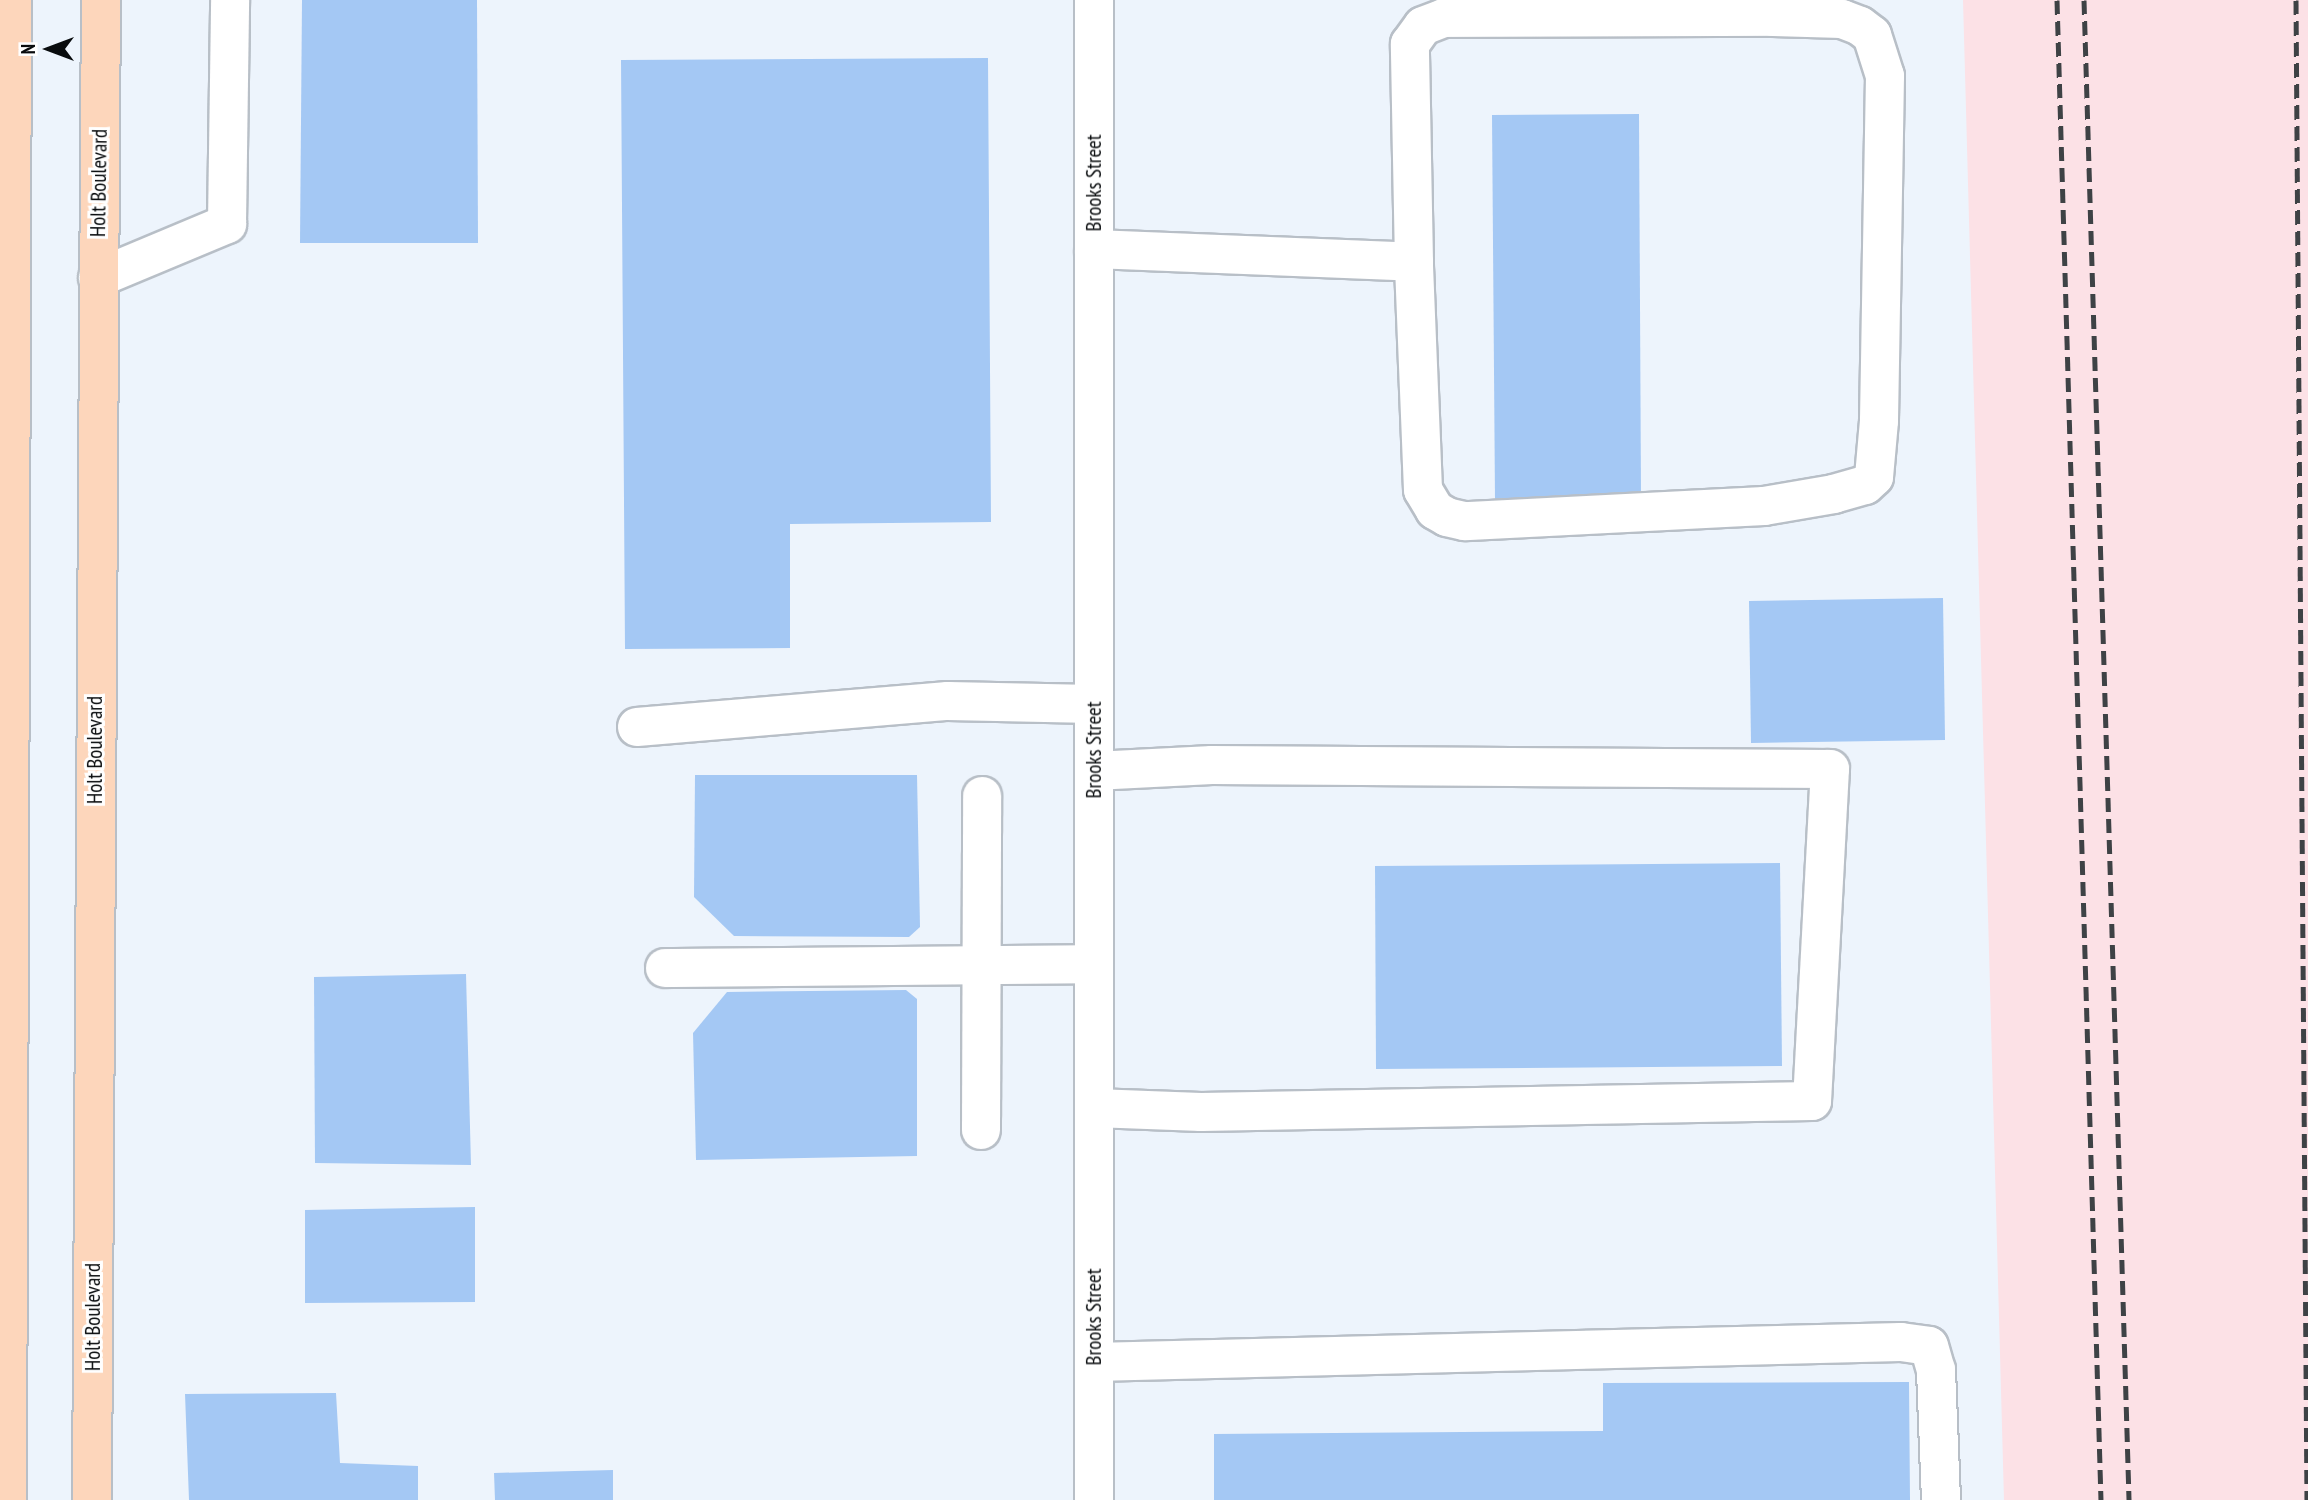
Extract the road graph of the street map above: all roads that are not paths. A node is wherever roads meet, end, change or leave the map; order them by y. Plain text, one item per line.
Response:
1 (12, 0) edge
2 (101, 0) edge
3 (230, 0) edge
4 (1094, 0) edge
5 (1094, 249) junction
6 (1414, 262) junction
7 (98, 278) junction
8 (1094, 705) junction
9 (637, 727) dead end
10 (1094, 771) junction
11 (982, 796) dead end
12 (1094, 964) junction
13 (981, 965) junction
14 (665, 968) dead end
15 (1094, 1108) junction
16 (981, 1130) dead end
17 (1094, 1362) junction
18 (7, 1500) edge
19 (92, 1500) edge
20 (1094, 1500) edge
21 (1941, 1500) edge

1 - 18 main road
2 - 7 main road, Holt Boulevard
3 - 7 street
4 - 5 street, Brooks Street
5 - 6 street
5 - 8 street, Brooks Street
6 - 6 street
7 - 19 main road, Holt Boulevard
8 - 9 street
8 - 10 street, Brooks Street
10 - 12 street, Brooks Street
10 - 15 street
11 - 13 street
12 - 13 street
12 - 15 street, Brooks Street
13 - 14 street
13 - 16 street
15 - 17 street, Brooks Street
17 - 20 street, Brooks Street
17 - 21 street

